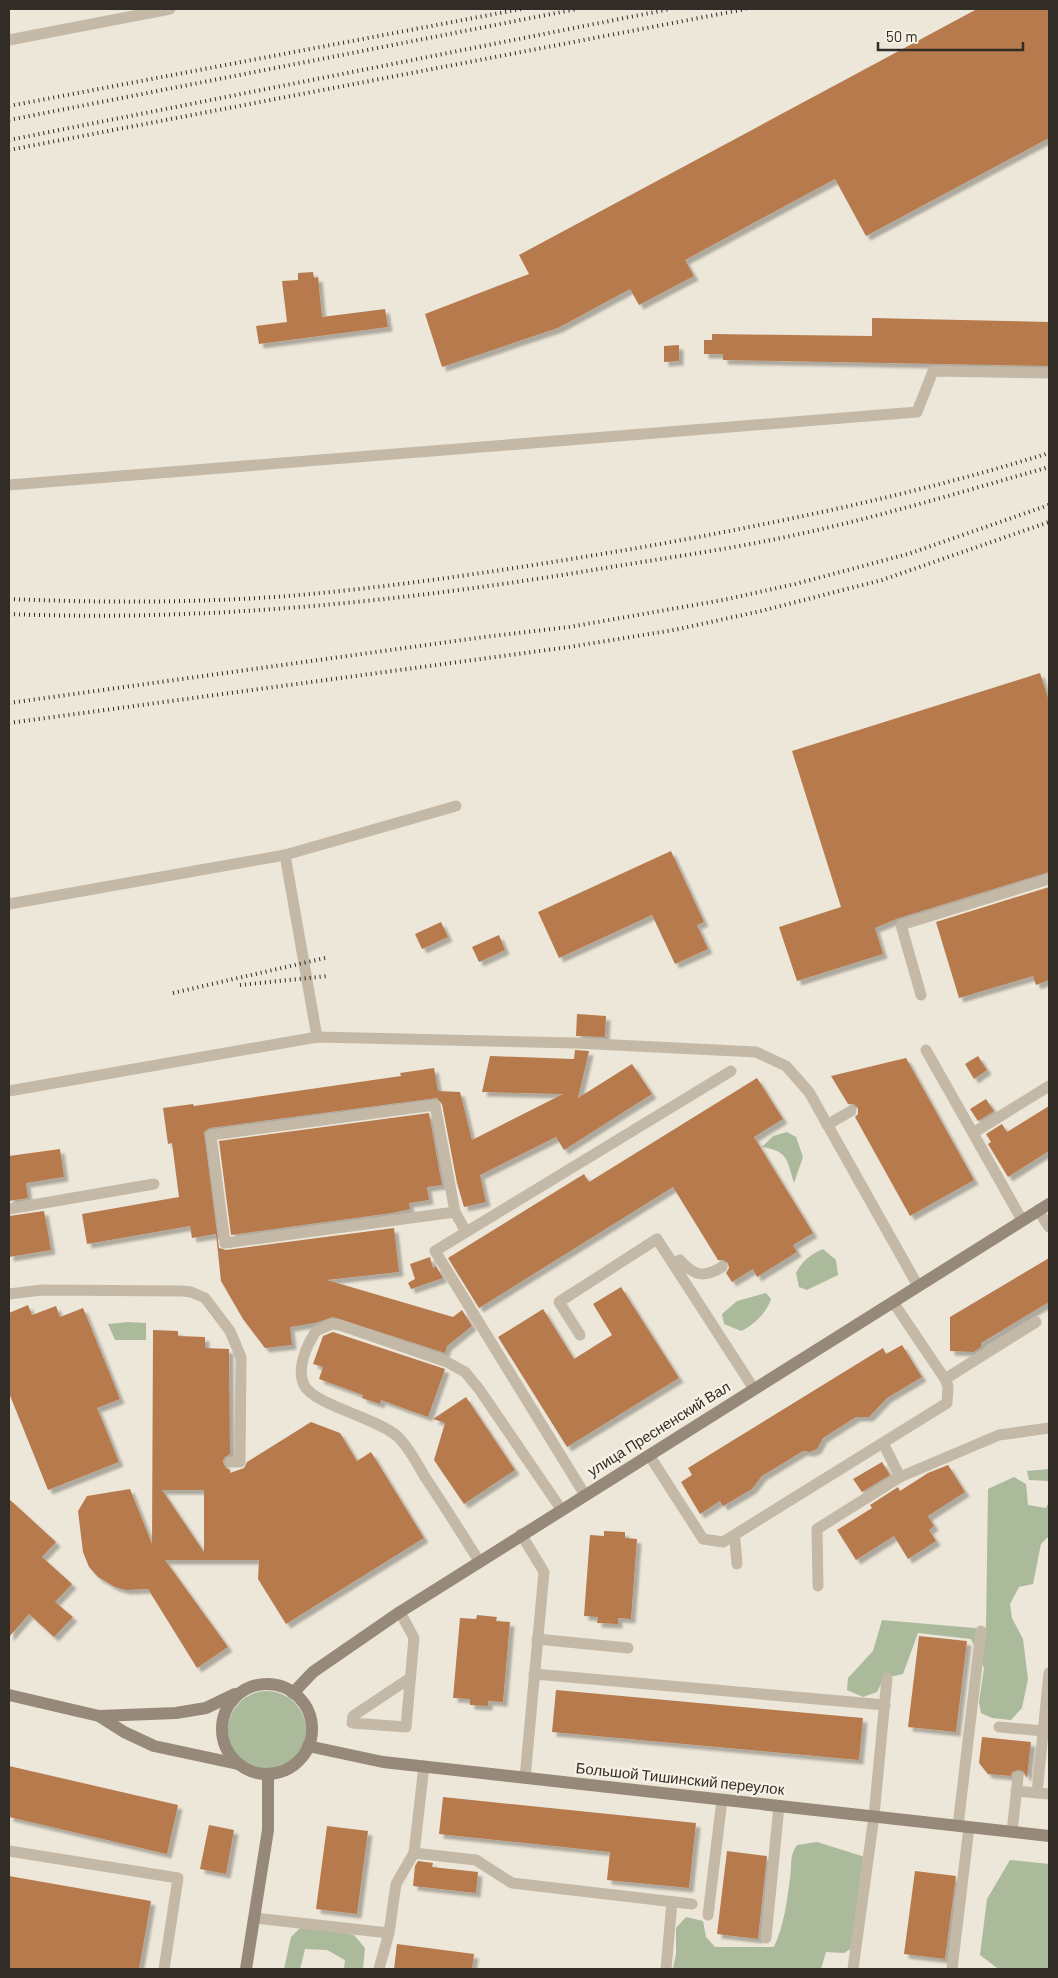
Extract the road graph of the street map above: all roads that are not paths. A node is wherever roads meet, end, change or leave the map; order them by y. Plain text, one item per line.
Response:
1 (170, 9) edge
2 (9, 40) edge
3 (1049, 373) edge
4 (9, 485) edge
5 (456, 806) dead end
6 (285, 855) junction
7 (1049, 879) edge
8 (9, 904) edge
9 (921, 995) dead end
10 (317, 1037) junction
11 (926, 1050) dead end
12 (731, 1071) dead end
13 (1049, 1086) edge
14 (9, 1091) edge
15 (851, 1111) dead end
16 (827, 1125) junction
17 (973, 1133) junction
18 (154, 1184) dead end
19 (1044, 1207) edge
20 (9, 1209) edge
21 (456, 1212) junction
22 (1022, 1220) junction
23 (1049, 1227) edge
24 (466, 1232) junction
25 (673, 1264) junction
26 (722, 1267) dead end
27 (918, 1286) junction
28 (9, 1294) edge
29 (893, 1302) junction
30 (1036, 1322) dead end
31 (580, 1335) dead end
32 (945, 1380) junction
33 (754, 1389) junction
34 (1049, 1428) edge
35 (883, 1443) junction
36 (648, 1455) junction
37 (230, 1462) dead end
38 (900, 1477) junction
39 (585, 1495) junction
40 (561, 1510) junction
41 (521, 1534) junction
42 (733, 1537) junction
43 (479, 1561) junction
44 (737, 1564) dead end
45 (818, 1586) dead end
46 (400, 1612) junction
47 (981, 1631) dead end
48 (537, 1640) junction
49 (628, 1648) dead end
50 (534, 1674) junction
51 (1049, 1674) edge
52 (410, 1678) junction
53 (887, 1678) dead end
54 (243, 1691) junction
55 (293, 1692) junction
56 (9, 1695) edge
57 (885, 1706) junction
58 (99, 1716) junction
59 (999, 1727) dead end
60 (1043, 1731) junction
61 (308, 1746) junction
62 (238, 1764) junction
63 (424, 1766) junction
64 (268, 1774) junction
65 (1018, 1777) dead end
66 (525, 1778) junction
67 (1016, 1791) junction
68 (1037, 1793) junction
69 (1049, 1794) edge
70 (722, 1800) junction
71 (779, 1806) junction
72 (874, 1816) junction
73 (964, 1826) junction
74 (1012, 1832) junction
75 (1049, 1836) edge
76 (9, 1851) edge
77 (414, 1853) junction
78 (672, 1902) junction
79 (692, 1904) dead end
80 (708, 1915) dead end
81 (255, 1918) junction
82 (389, 1933) junction
83 (766, 1938) dead end
84 (164, 1969) edge
85 (246, 1969) edge
86 (379, 1969) edge
87 (666, 1969) edge
88 (854, 1969) edge
89 (952, 1969) edge

1 - 2 lane
3 - 4 lane
5 - 6 lane
6 - 8 lane
6 - 10 lane
7 - 9 lane
10 - 14 lane
10 - 16 lane
11 - 17 lane
12 - 24 lane
13 - 17 lane
15 - 16 lane
16 - 27 lane
17 - 22 lane
18 - 20 lane
19 - 22 main road, улица Пресненский Вал
19 - 23 lane
21 - 21 lane
21 - 24 lane
22 - 27 main road, улица Пресненский Вал
24 - 39 lane
25 - 26 lane
25 - 31 lane
25 - 33 lane
27 - 29 main road, улица Пресненский Вал
28 - 37 lane
29 - 32 lane
29 - 33 main road, улица Пресненский Вал
30 - 32 lane
32 - 35 lane
33 - 36 main road, улица Пресненский Вал
34 - 38 lane
35 - 38 lane
35 - 42 lane
36 - 39 main road, улица Пресненский Вал
36 - 42 lane
38 - 45 lane
39 - 40 main road, улица Пресненский Вал
40 - 41 main road, улица Пресненский Вал
40 - 43 lane
41 - 43 main road, улица Пресненский Вал
41 - 48 lane
42 - 44 lane
43 - 46 main road, улица Пресненский Вал
46 - 52 lane
46 - 55 main road, улица Пресненский Вал
47 - 73 lane
48 - 49 lane
48 - 50 lane
50 - 57 lane
50 - 66 lane
51 - 60 lane
52 - 52 lane
53 - 57 lane
54 - 55 main road
54 - 58 main road
54 - 62 main road
55 - 61 main road
56 - 58 main road
57 - 72 lane
58 - 62 main road
59 - 60 lane
60 - 68 lane
61 - 63 main road, Большой Тишинский переулок
61 - 64 main road
62 - 64 main road
63 - 66 main road, Большой Тишинский переулок
63 - 77 lane
64 - 81 main road
65 - 67 lane
66 - 70 main road, Большой Тишинский переулок
67 - 68 lane
67 - 74 lane
68 - 69 lane
70 - 71 main road, Большой Тишинский переулок
70 - 80 lane
71 - 72 main road, Большой Тишинский переулок
71 - 83 lane
72 - 73 main road, Большой Тишинский переулок
72 - 88 lane
73 - 74 main road, Большой Тишинский переулок
73 - 89 lane
74 - 75 main road, Большой Тишинский переулок
76 - 84 lane
77 - 78 lane
77 - 82 lane
78 - 79 lane
78 - 87 lane
81 - 82 lane
81 - 85 main road
82 - 86 lane

